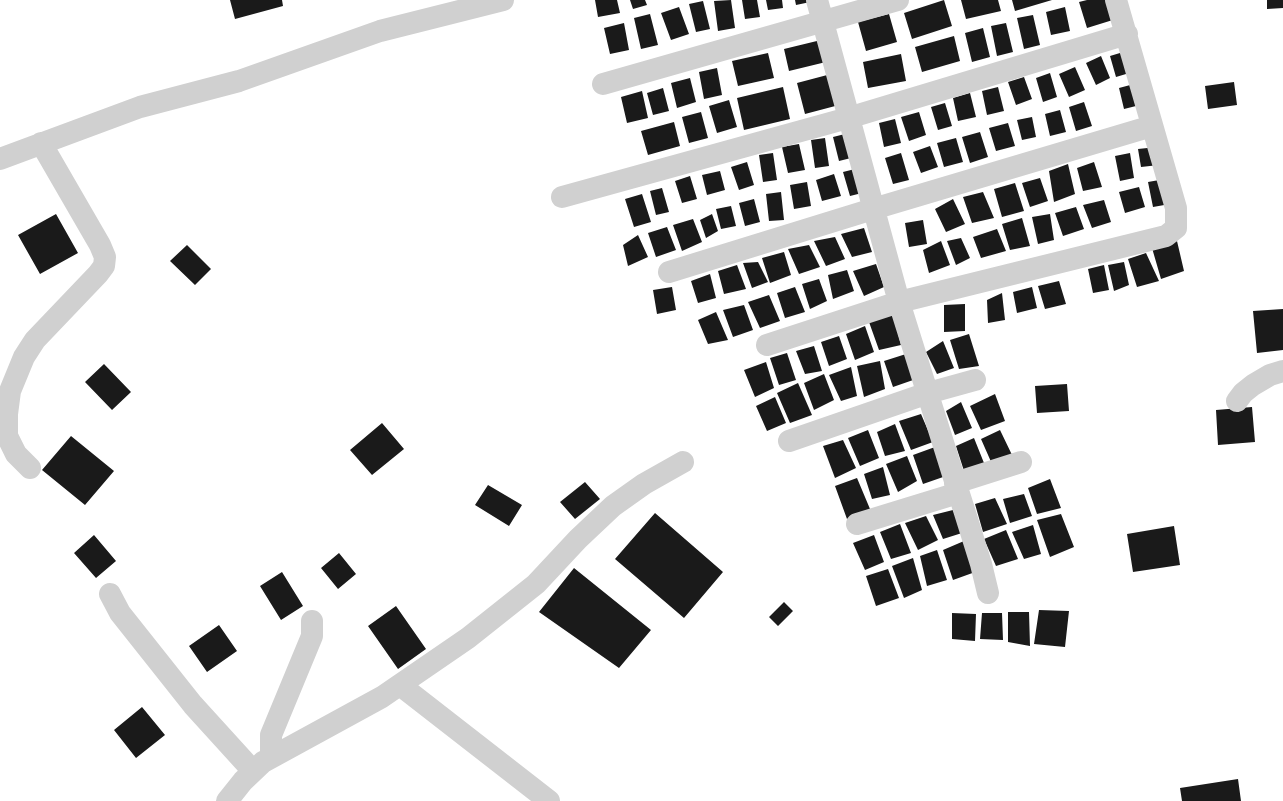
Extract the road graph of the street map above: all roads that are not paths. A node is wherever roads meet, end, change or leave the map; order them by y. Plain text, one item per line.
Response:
1 (503, 0) edge
2 (817, 0) edge
3 (898, 0) edge
4 (1116, 0) edge
5 (823, 22) junction
6 (1127, 34) junction
7 (604, 84) dead end
8 (848, 118) junction
9 (1152, 126) junction
10 (41, 143) junction
11 (0, 160) edge
12 (562, 197) dead end
13 (873, 209) junction
14 (669, 272) dead end
15 (899, 302) junction
16 (767, 345) dead end
17 (1283, 371) edge
18 (975, 380) dead end
19 (928, 393) junction
20 (1237, 401) dead end
21 (789, 441) dead end
22 (683, 462) dead end
23 (1021, 462) dead end
24 (30, 468) dead end
25 (957, 488) junction
26 (857, 524) dead end
27 (988, 593) dead end
28 (110, 594) dead end
29 (312, 621) dead end
30 (400, 685) junction
31 (270, 758) junction
32 (253, 771) junction
33 (227, 801) edge
34 (549, 801) edge

1 - 10 street
2 - 5 street
3 - 5 street
4 - 6 street
5 - 7 street
5 - 8 street
6 - 8 street
6 - 9 street
8 - 12 street
8 - 13 street
9 - 13 street
9 - 15 street
10 - 11 street
10 - 24 street
13 - 14 street
13 - 15 street
15 - 16 street
15 - 19 street
17 - 20 street
18 - 19 street
19 - 21 street
19 - 25 street
22 - 30 street
23 - 25 street
25 - 26 street
25 - 27 street
28 - 32 street
29 - 31 street
30 - 31 street
30 - 34 street
31 - 32 street
32 - 33 street

